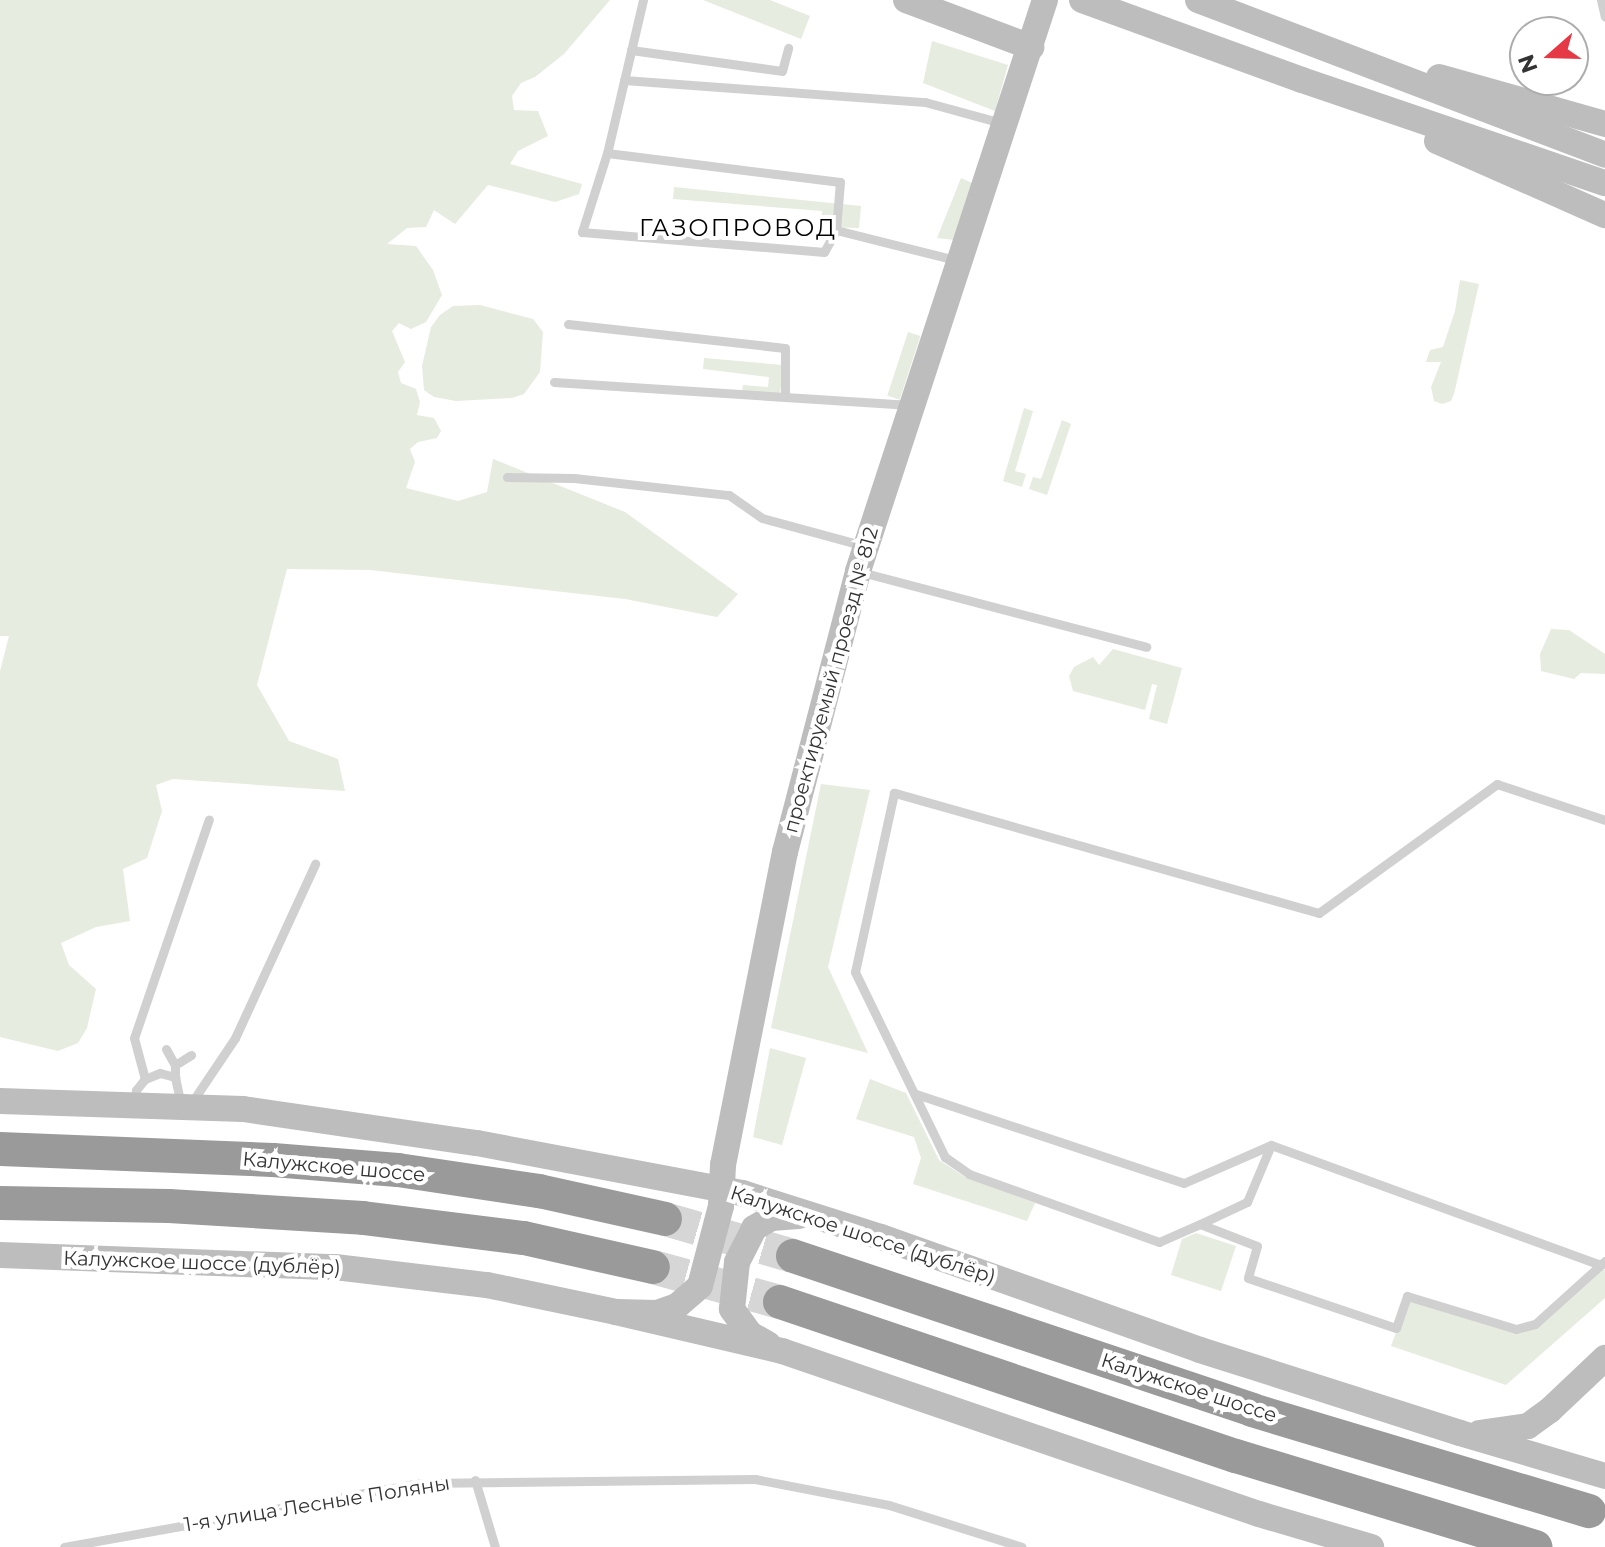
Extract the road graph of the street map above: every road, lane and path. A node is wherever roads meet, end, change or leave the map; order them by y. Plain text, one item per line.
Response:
1 (643, 0) edge
2 (906, 0) edge
3 (1045, 0) edge
4 (1082, 0) edge
5 (1198, 0) edge
6 (1601, 0) edge
7 (1605, 17) edge
8 (1313, 44) junction
9 (1031, 47) junction
10 (788, 48) dead end
11 (631, 50) junction
12 (624, 80) junction
13 (1302, 80) junction
14 (1006, 124) junction
15 (1605, 124) edge
16 (607, 153) junction
17 (1605, 155) edge
18 (1605, 183) edge
19 (1605, 215) edge
20 (836, 230) junction
21 (958, 261) junction
22 (568, 324) dead end
23 (554, 382) dead end
24 (785, 397) junction
25 (914, 405) junction
26 (507, 477) dead end
27 (865, 546) junction
28 (858, 571) junction
29 (1146, 647) dead end
30 (209, 819) dead end
31 (1605, 820) edge
32 (315, 864) dead end
33 (166, 1049) dead end
34 (191, 1055) dead end
35 (175, 1065) junction
36 (175, 1077) junction
37 (145, 1079) junction
38 (916, 1094) junction
39 (0, 1101) edge
40 (134, 1104) junction
41 (185, 1106) junction
42 (1271, 1145) junction
43 (0, 1149) edge
44 (723, 1189) junction
45 (0, 1203) edge
46 (813, 1216) junction
47 (665, 1219) tunnel mouth
48 (1200, 1224) junction
49 (0, 1255) edge
50 (793, 1256) tunnel mouth
51 (1603, 1263) edge
52 (653, 1267) tunnel mouth
53 (780, 1302) tunnel mouth
54 (616, 1312) junction
55 (782, 1351) junction
56 (1605, 1358) edge
57 (1460, 1433) junction
58 (1605, 1476) edge
59 (475, 1480) junction
60 (1589, 1511) dead end
61 (64, 1547) edge
62 (495, 1547) edge
63 (1022, 1547) edge
64 (1371, 1547) edge
65 (1535, 1547) edge

1 - 11 lane
2 - 9 main road
3 - 9 main road, проектируемый проезд № 812
4 - 13 main road
5 - 8 main road
6 - 7 lane
8 - 15 main road
8 - 17 main road
9 - 14 main road, проектируемый проезд № 812
10 - 11 lane
11 - 12 lane
12 - 14 lane
12 - 16 lane
13 - 18 main road
13 - 19 main road
14 - 21 main road, проектируемый проезд № 812
16 - 20 lane
16 - 20 lane
20 - 21 lane
21 - 25 main road, проектируемый проезд № 812
22 - 24 lane
23 - 24 lane
24 - 25 lane
25 - 27 main road, проектируемый проезд № 812
26 - 27 lane
27 - 28 main road, проектируемый проезд № 812
28 - 29 lane
28 - 44 main road, проектируемый проезд № 812
30 - 37 lane
31 - 38 lane
32 - 41 lane
33 - 35 lane
34 - 35 lane
35 - 36 lane
36 - 37 lane
36 - 41 lane
37 - 40 lane
38 - 42 lane
38 - 48 lane
39 - 40 main road, Калужское шоссе (дублёр)
40 - 41 main road, Калужское шоссе (дублёр)
41 - 44 main road, Калужское шоссе (дублёр)
42 - 48 lane
42 - 51 lane
43 - 47 highway, Калужское шоссе
44 - 46 main road, Калужское шоссе (дублёр)
44 - 54 main road, проектируемый проезд № 812
45 - 52 highway
46 - 55 main road
46 - 57 main road, Калужское шоссе (дублёр)
48 - 51 lane
49 - 54 main road, Калужское шоссе (дублёр)
50 - 60 highway, Калужское шоссе
53 - 65 highway
54 - 55 main road, Калужское шоссе (дублёр)
55 - 64 main road, Калужское шоссе (дублёр)
56 - 57 main road
57 - 58 main road, Калужское шоссе (дублёр)
59 - 61 lane, 1-я улица Лесные Поляны
59 - 62 lane
59 - 63 lane, 1-я улица Лесные Поляны

